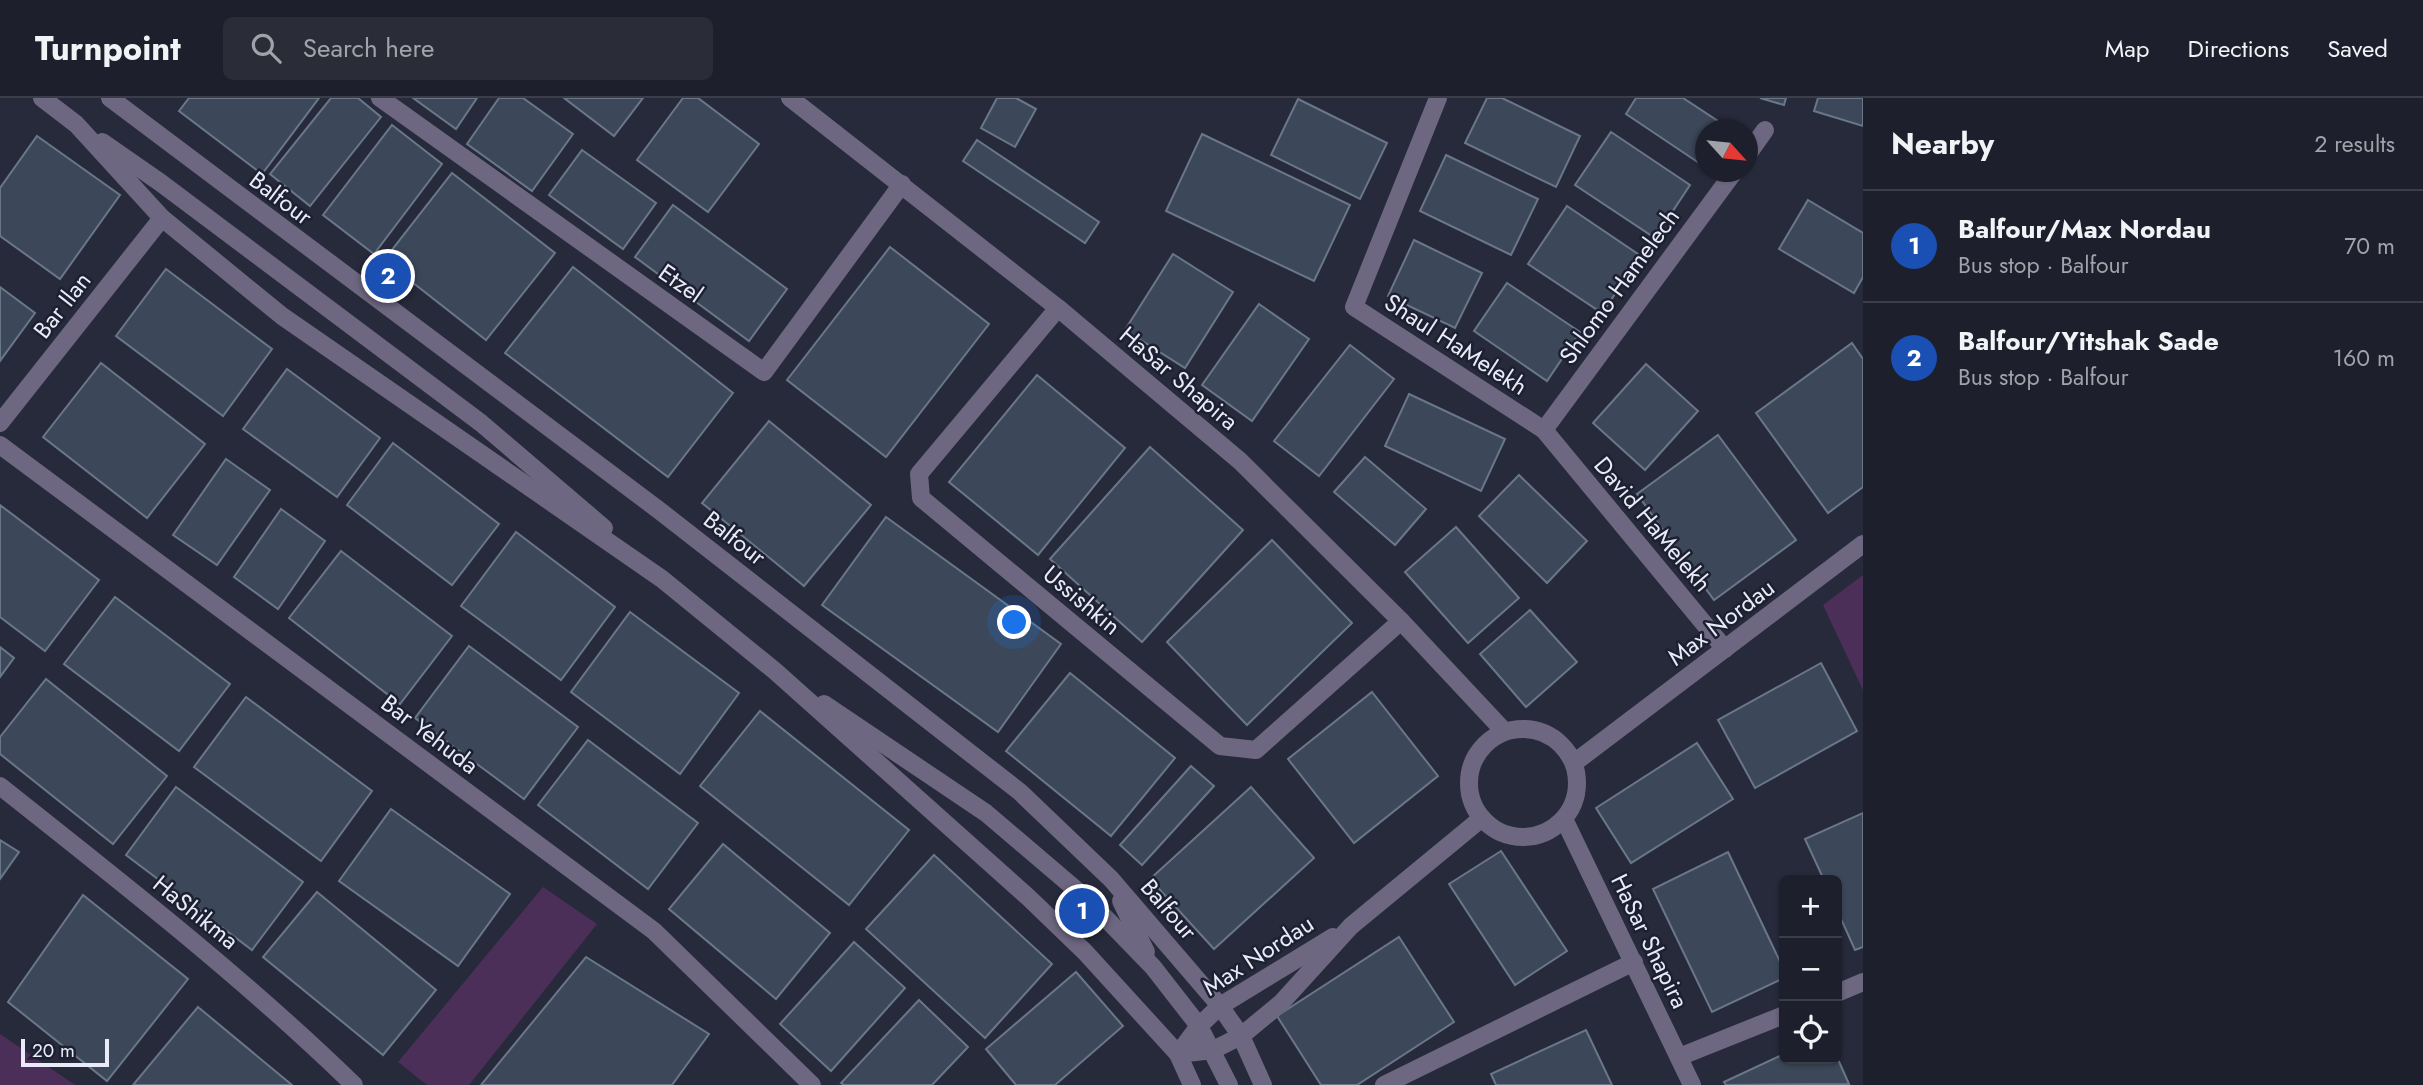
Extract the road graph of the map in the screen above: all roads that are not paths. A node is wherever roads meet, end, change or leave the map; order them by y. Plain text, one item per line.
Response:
1 (42, 98) edge
2 (110, 98) edge
3 (380, 98) edge
4 (790, 98) edge
5 (1438, 98) edge
6 (76, 124) junction
7 (1765, 130) dead end
8 (1758, 139) edge
9 (1727, 182) edge
10 (902, 184) junction
11 (162, 218) junction
12 (1058, 308) junction
13 (0, 423) edge
14 (1544, 430) junction
15 (0, 444) edge
16 (1863, 544) edge
17 (662, 579) junction
18 (1401, 621) junction
19 (1726, 649) junction
20 (775, 671) junction
21 (1504, 731) junction
22 (1574, 763) junction
23 (0, 786) edge
24 (1482, 818) junction
25 (1564, 819) junction
26 (1111, 879) junction
27 (1351, 926) junction
28 (1634, 962) junction
29 (1153, 967) junction
30 (1863, 982) edge
31 (1842, 991) edge
32 (1220, 1006) junction
33 (1779, 1016) edge
34 (1199, 1026) junction
35 (1241, 1036) junction
36 (1213, 1050) junction
37 (1178, 1054) junction
38 (1679, 1057) junction
39 (354, 1085) edge
40 (812, 1085) edge
41 (1192, 1085) edge
42 (1229, 1085) edge
43 (1263, 1085) edge
44 (1384, 1085) edge
45 (1692, 1085) edge

1 - 6 street
2 - 26 street, Balfour
3 - 10 street, Etzel
4 - 10 street, HaSar Shapira
5 - 14 street, Shaul HaMelekh
6 - 11 street
6 - 17 street
7 - 8 street
9 - 14 street, Shlomo Hamelech
10 - 12 street, HaSar Shapira
11 - 13 street, Bar Ilan
11 - 17 street
12 - 18 street, HaSar Shapira
12 - 18 street, Ussishkin
14 - 19 street, David HaMelekh
15 - 40 street, Bar Yehuda
16 - 19 street, Max Nordau
17 - 20 street
18 - 21 street, HaSar Shapira
19 - 22 street, Max Nordau
20 - 29 street
20 - 37 street
21 - 22 street
21 - 24 street
22 - 25 street
23 - 39 street, HaShikma
24 - 25 street
24 - 27 street, Max Nordau
25 - 28 street, HaSar Shapira
26 - 29 street
26 - 32 street, Balfour
27 - 32 street, Max Nordau
27 - 35 street, Max Nordau
28 - 38 street, HaSar Shapira
28 - 44 street
29 - 34 street
30 - 31 street
32 - 34 street, Max Nordau
32 - 35 street, Balfour
33 - 38 street
34 - 36 street
34 - 37 street, Max Nordau
35 - 36 street, Max Nordau
35 - 43 street, Balfour
36 - 37 street, Max Nordau
36 - 42 street
37 - 41 street
38 - 45 street, HaSar Shapira

